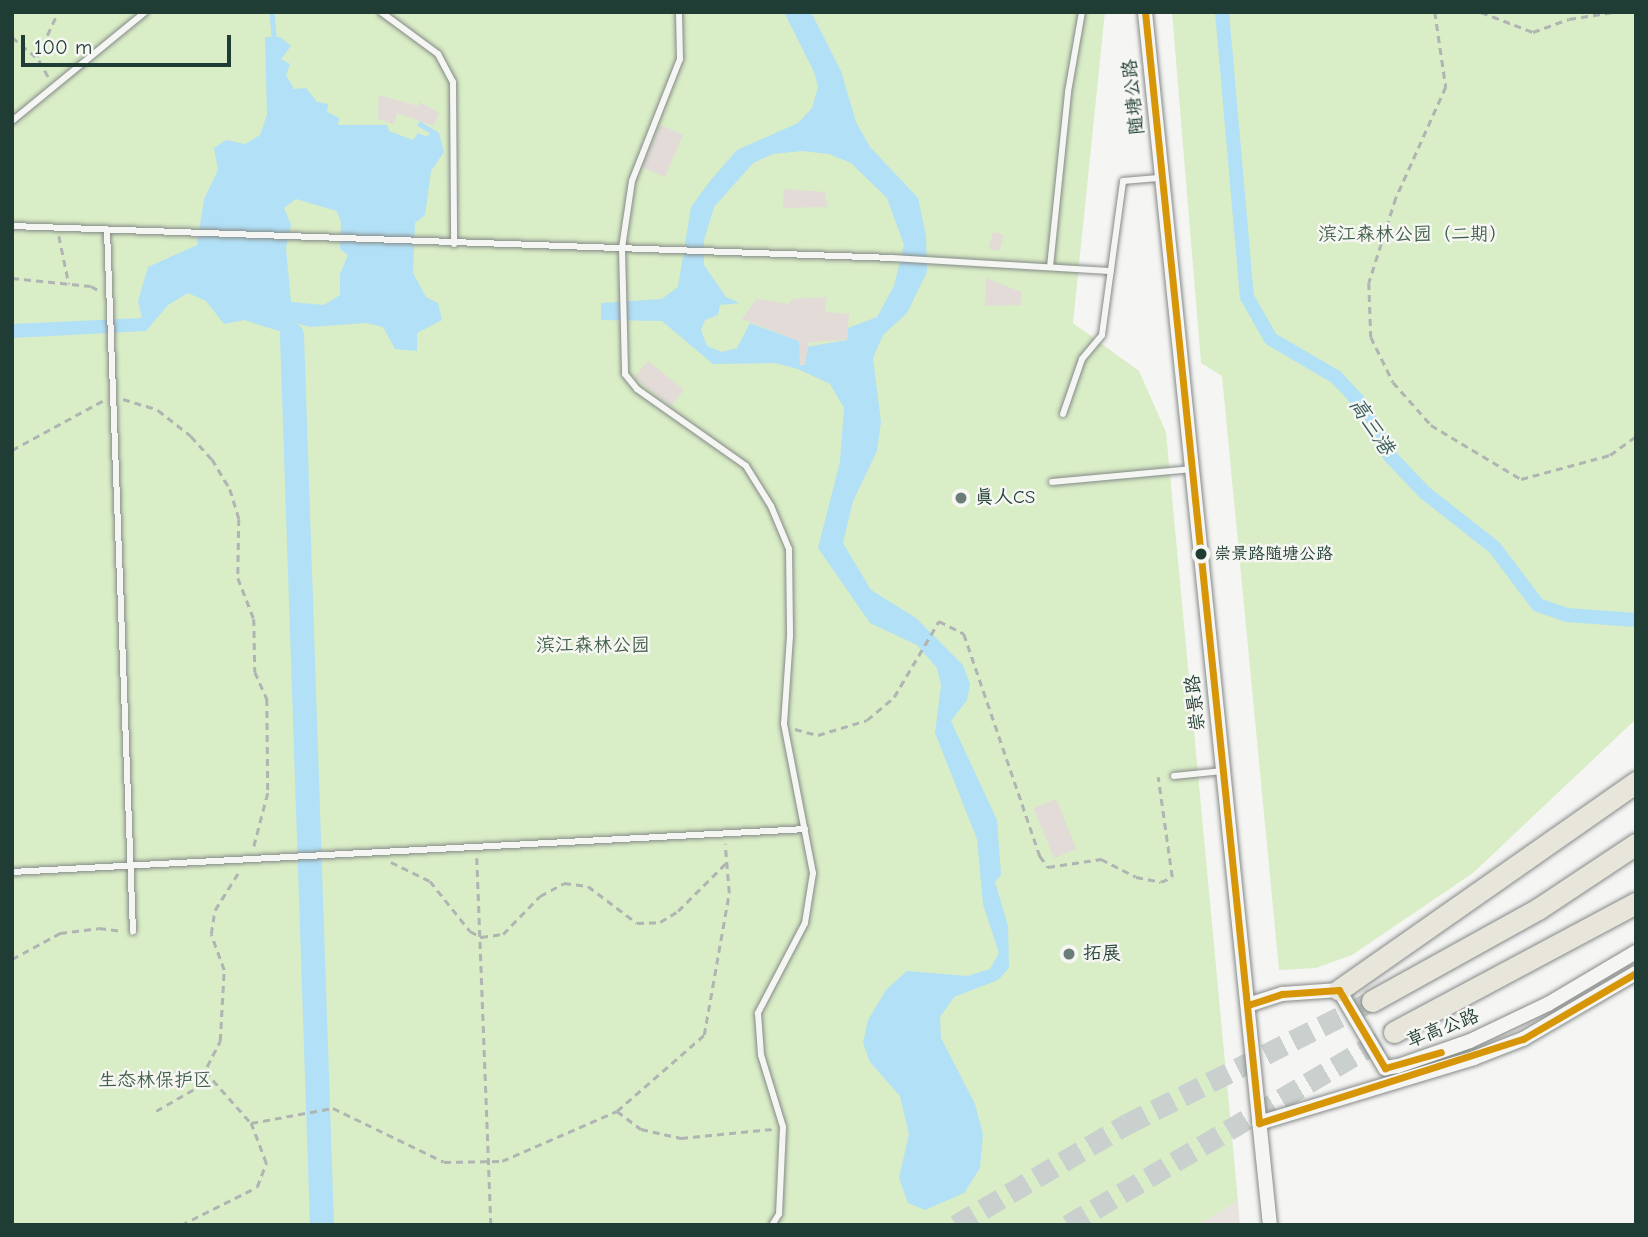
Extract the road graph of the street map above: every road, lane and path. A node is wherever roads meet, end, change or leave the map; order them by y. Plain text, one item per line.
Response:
1 (58, 12) edge
2 (145, 12) edge
3 (381, 12) edge
4 (679, 12) edge
5 (1082, 12) edge
6 (1144, 12) edge
7 (1436, 12) edge
8 (1481, 12) edge
9 (1613, 12) edge
10 (12, 37) edge
11 (37, 58) junction
12 (63, 82) junction
13 (12, 121) edge
14 (1161, 178) junction
15 (12, 226) edge
16 (58, 228) junction
17 (107, 230) junction
18 (453, 244) junction
19 (622, 248) junction
20 (1050, 267) junction
21 (1111, 271) junction
22 (12, 278) edge
23 (69, 284) junction
24 (109, 296) junction
25 (114, 396) junction
26 (1063, 414) dead end
27 (1636, 436) edge
28 (12, 450) edge
29 (1192, 469) junction
30 (1052, 482) dead end
31 (785, 727) junction
32 (1223, 771) junction
33 (1174, 776) dead end
34 (1158, 777) dead end
35 (1636, 782) edge
36 (804, 829) junction
37 (723, 834) junction
38 (1636, 844) edge
39 (477, 847) junction
40 (377, 852) junction
41 (247, 859) junction
42 (726, 862) junction
43 (129, 865) junction
44 (12, 872) edge
45 (1636, 902) edge
46 (133, 932) joint
47 (481, 937) junction
48 (1636, 952) edge
49 (12, 959) edge
50 (1636, 973) edge
51 (1339, 990) junction
52 (1372, 1001) tunnel mouth
53 (1248, 1005) junction
54 (1394, 1032) tunnel mouth
55 (1385, 1068) junction
56 (205, 1071) junction
57 (1391, 1087) junction
58 (156, 1111) dead end
59 (617, 1111) junction
60 (251, 1123) junction
61 (1259, 1123) junction
62 (783, 1127) junction
63 (491, 1161) junction
64 (181, 1225) edge
65 (491, 1225) edge
66 (772, 1225) edge
67 (1270, 1225) edge

1 - 11 path
2 - 12 lane
3 - 18 lane
4 - 19 lane
5 - 20 lane
6 - 14 street, 随塘公路
7 - 27 path
8 - 9 path
10 - 11 path
11 - 12 path
12 - 13 lane
14 - 21 lane
14 - 29 street, 崇景路
15 - 16 lane
16 - 17 lane
16 - 23 path
17 - 18 lane
17 - 24 lane
18 - 19 lane
19 - 20 lane
19 - 31 lane
20 - 21 lane
21 - 26 lane
22 - 23 path
23 - 24 path
24 - 25 lane
25 - 28 path
25 - 41 path
25 - 43 lane
29 - 30 lane
29 - 32 street, 崇景路
31 - 34 path
31 - 36 lane
32 - 33 lane
32 - 53 street, 崇景路
35 - 51 highway
36 - 37 lane
36 - 62 lane
37 - 39 lane
37 - 42 path
38 - 52 highway
39 - 40 lane
39 - 47 path
40 - 41 lane
40 - 47 path
41 - 43 lane
41 - 56 path
42 - 47 path
42 - 59 path
43 - 44 lane
43 - 46 lane
45 - 54 highway
46 - 49 path
47 - 63 path
48 - 55 street, 草高公路
50 - 57 street, 草高公路
51 - 53 street
51 - 55 street
53 - 61 street, 崇景路
55 - 57 street
56 - 58 path
56 - 60 path
57 - 61 street, 草高公路
59 - 62 path
59 - 63 path
60 - 63 path
60 - 64 path
61 - 67 street, 崇景路
62 - 66 lane
63 - 65 path

